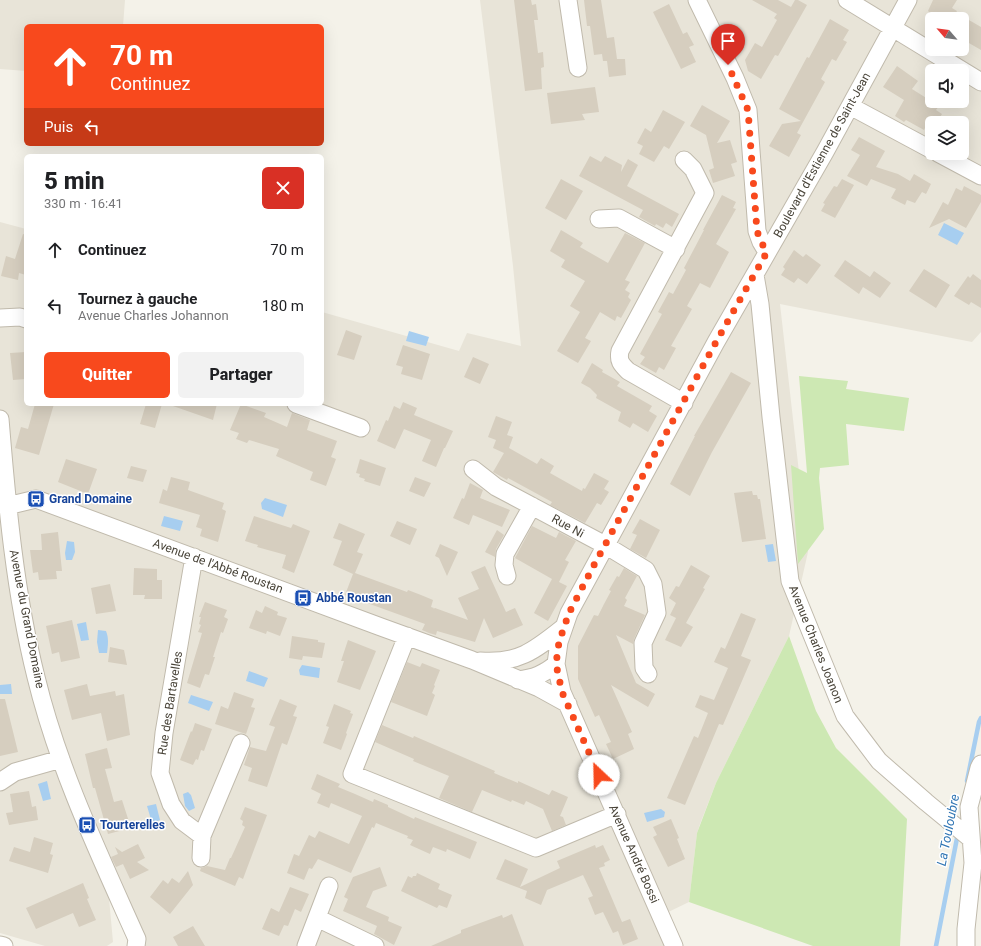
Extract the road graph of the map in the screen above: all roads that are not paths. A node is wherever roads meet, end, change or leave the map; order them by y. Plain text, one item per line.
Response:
1 (568, 0) edge
2 (697, 0) edge
3 (847, 0) edge
4 (908, 0) edge
5 (893, 28) junction
6 (578, 68) dead end
7 (981, 82) edge
8 (850, 106) junction
9 (925, 146) edge
10 (684, 160) dead end
11 (951, 160) edge
12 (981, 176) edge
13 (599, 219) dead end
14 (676, 249) junction
15 (767, 252) junction
16 (755, 276) junction
17 (0, 318) edge
18 (24, 318) edge
19 (684, 403) junction
20 (301, 406) edge
21 (0, 419) edge
22 (361, 428) dead end
23 (473, 469) dead end
24 (7, 506) junction
25 (532, 506) junction
26 (605, 546) junction
27 (194, 557) junction
28 (507, 576) dead end
29 (564, 627) junction
30 (407, 636) junction
31 (529, 653) junction
32 (472, 660) junction
33 (556, 664) junction
34 (648, 674) dead end
35 (518, 680) junction
36 (568, 704) junction
37 (241, 743) dead end
38 (62, 759) junction
39 (981, 764) edge
40 (0, 782) edge
41 (617, 814) junction
42 (202, 836) junction
43 (971, 839) junction
44 (201, 858) dead end
45 (329, 886) dead end
46 (317, 918) junction
47 (0, 945) edge
48 (4, 946) edge
49 (136, 946) edge
50 (306, 946) edge
51 (374, 946) edge
52 (674, 946) edge
53 (966, 946) edge

1 - 6 street
2 - 15 street
3 - 5 street
4 - 5 street, Boulevard d'Estienne de Saint-Jean
5 - 7 street
5 - 8 street, Boulevard d'Estienne de Saint-Jean
8 - 9 street
8 - 15 street, Boulevard d'Estienne de Saint-Jean
10 - 14 street
11 - 12 street
13 - 14 street
14 - 19 street
15 - 16 street, Boulevard d'Estienne de Saint-Jean
16 - 19 street, Boulevard d'Estienne de Saint-Jean
16 - 43 street, Avenue Charles Joanon
17 - 18 street
19 - 26 street, Boulevard d'Estienne de Saint-Jean
20 - 22 street
21 - 24 street, Avenue du Grand Domaine
23 - 25 street, Rue Ni
24 - 27 street, Avenue de l'Abbé Roustan
24 - 38 street, Avenue du Grand Domaine
25 - 26 street, Rue Ni
25 - 28 street
26 - 29 street, Boulevard d'Estienne de Saint-Jean
26 - 34 street, Rue Ni
27 - 30 street, Avenue de l'Abbé Roustan
27 - 42 street, Rue des Bartavelles
29 - 31 street, Avenue de l'Abbé Roustan
29 - 33 street, Avenue André Bossi
30 - 32 street, Avenue de l'Abbé Roustan
30 - 41 street
31 - 32 street, Avenue de l'Abbé Roustan
31 - 33 street
32 - 35 street, Avenue de l'Abbé Roustan
33 - 35 street
33 - 36 street, Avenue André Bossi
35 - 36 street, Avenue de l'Abbé Roustan
36 - 41 street, Avenue André Bossi
37 - 42 street
38 - 40 street
38 - 49 street, Avenue du Grand Domaine
39 - 43 street
41 - 52 street, Avenue André Bossi
42 - 44 street
43 - 53 street
45 - 46 street
46 - 50 street
46 - 51 street
47 - 48 street

